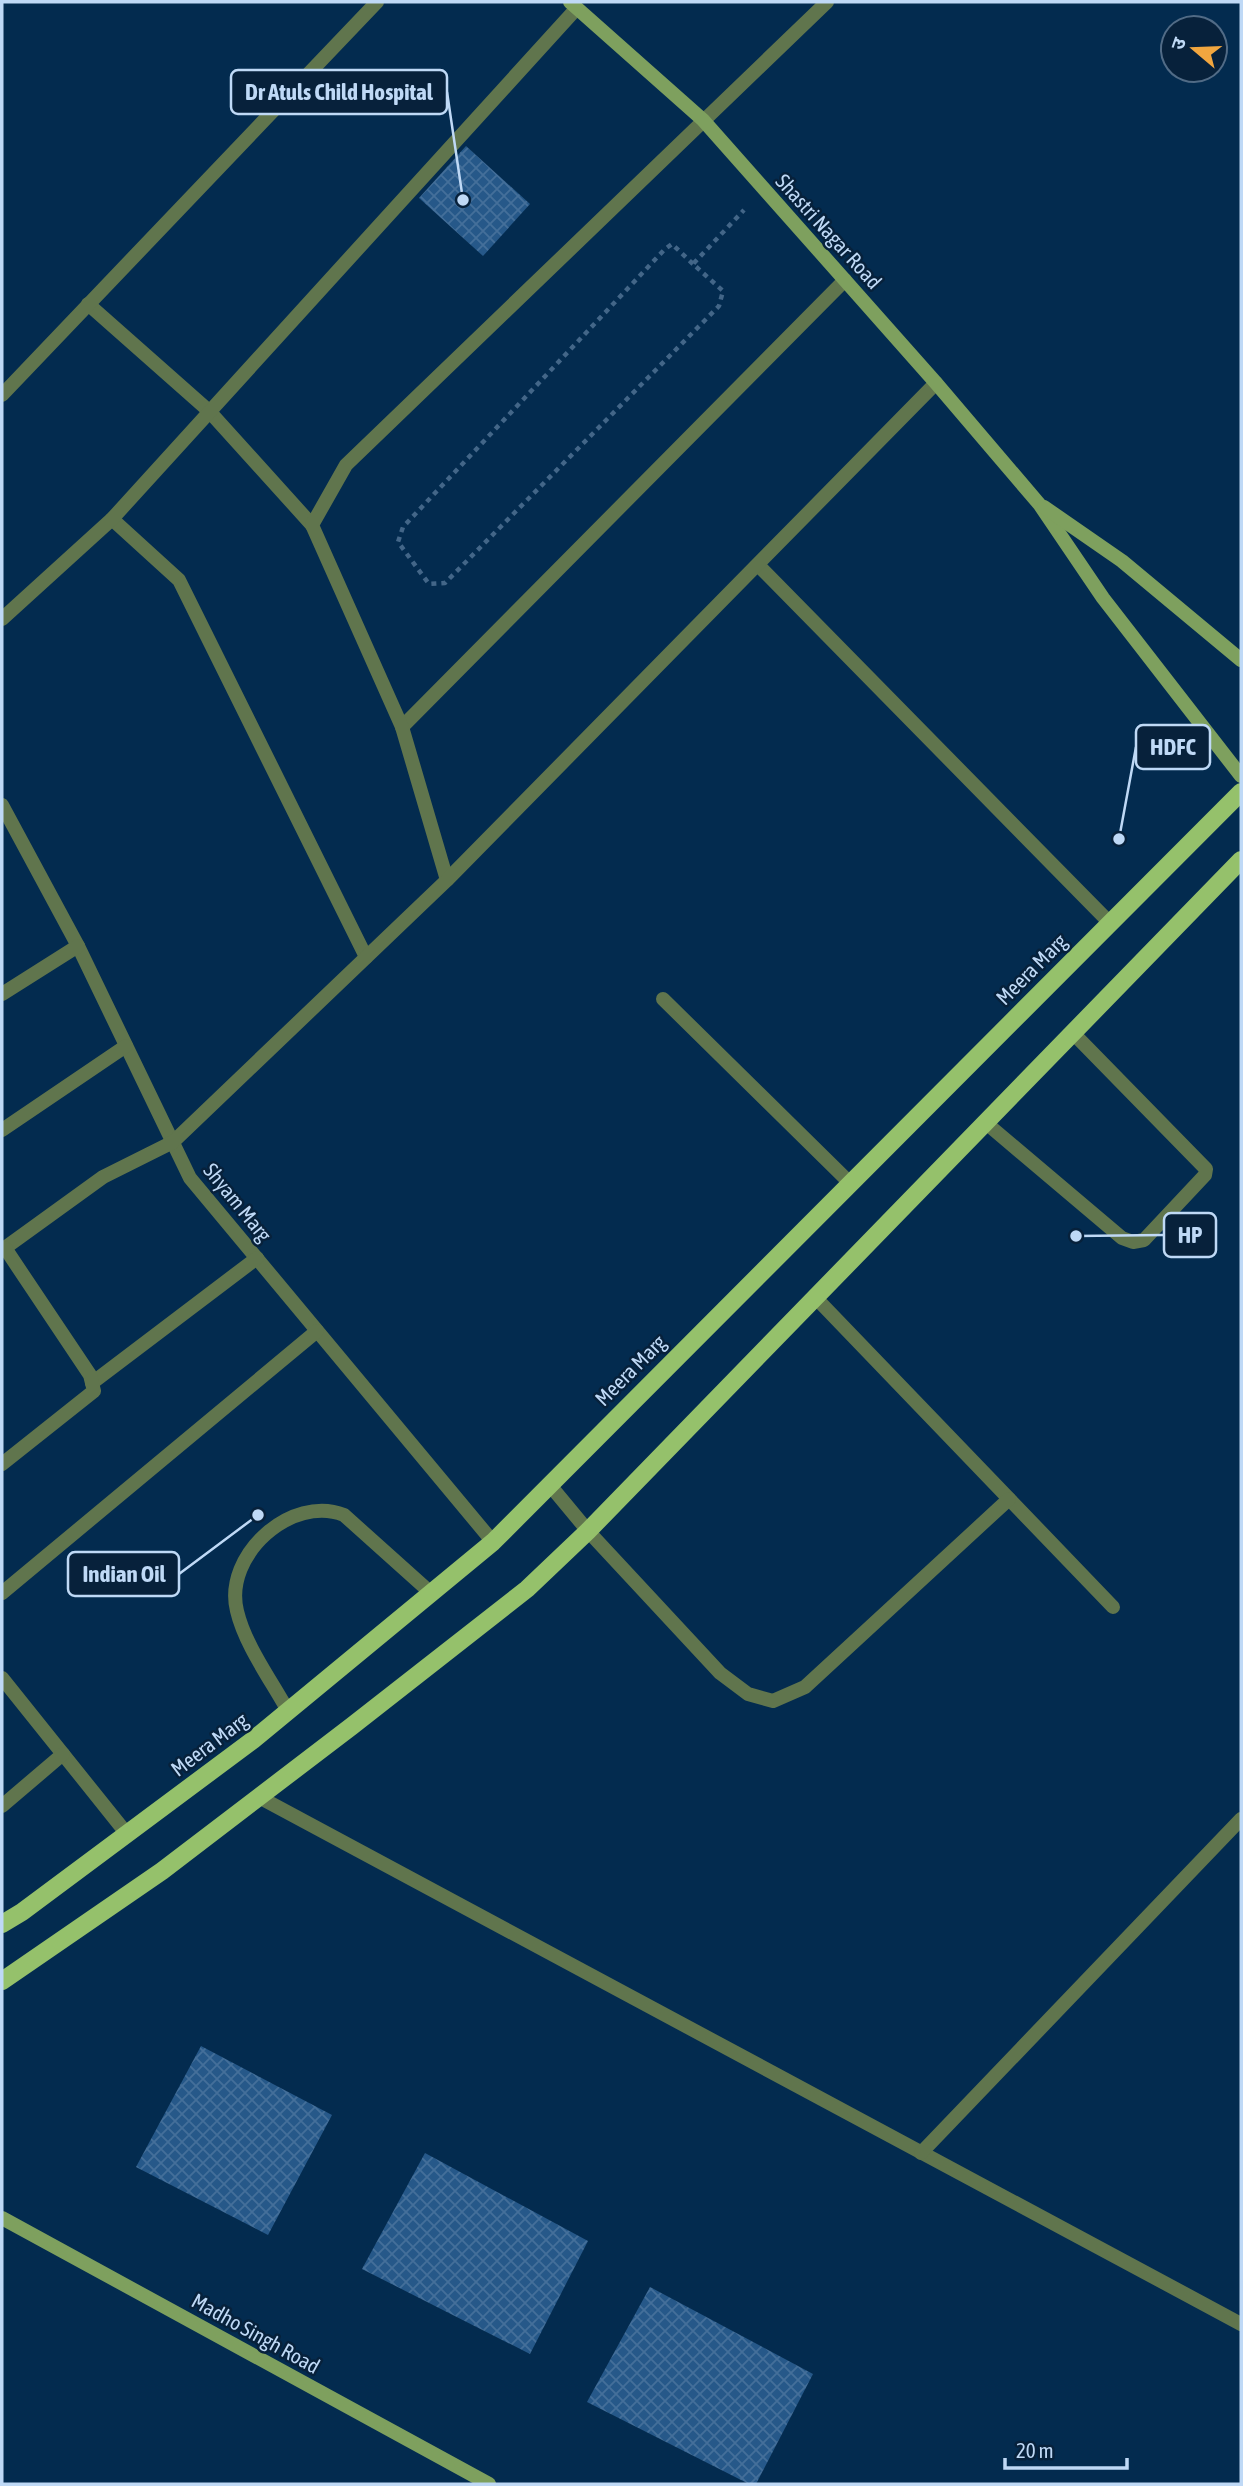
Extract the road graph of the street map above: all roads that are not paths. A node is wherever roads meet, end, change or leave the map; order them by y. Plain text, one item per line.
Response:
1 (377, 2) edge
2 (827, 2) edge
3 (573, 6) edge
4 (703, 120) junction
5 (845, 280) junction
6 (88, 304) junction
7 (936, 383) junction
8 (2, 394) edge
9 (209, 411) junction
10 (1040, 505) junction
11 (112, 519) junction
12 (312, 525) junction
13 (758, 565) junction
14 (2, 619) edge
15 (1241, 660) edge
16 (402, 727) junction
17 (1241, 776) edge
18 (1241, 792) edge
19 (2, 805) edge
20 (1241, 860) edge
21 (447, 880) junction
22 (1110, 923) junction
23 (78, 946) junction
24 (366, 957) junction
25 (2, 993) edge
26 (663, 999) dead end
27 (1073, 1033) junction
28 (126, 1046) junction
29 (986, 1123) junction
30 (2, 1130) edge
31 (173, 1142) junction
32 (850, 1182) junction
33 (4, 1249) edge
34 (257, 1258) junction
35 (815, 1297) junction
36 (317, 1331) junction
37 (92, 1383) junction
38 (2, 1464) edge
39 (549, 1484) junction
40 (1009, 1499) junction
41 (587, 1531) junction
42 (493, 1542) junction
43 (2, 1593) edge
44 (430, 1593) junction
45 (1113, 1607) dead end
46 (2, 1678) edge
47 (288, 1711) junction
48 (63, 1754) junction
49 (259, 1797) junction
50 (2, 1806) edge
51 (1241, 1819) edge
52 (127, 1834) junction
53 (2, 1924) edge
54 (2, 1981) edge
55 (921, 2153) junction
56 (2, 2218) edge
57 (1241, 2325) edge
58 (489, 2484) edge

1 - 6 street
2 - 4 street
3 - 4 street, Shastri Nagar Road
3 - 9 street
4 - 5 street, Shastri Nagar Road
4 - 12 street
5 - 7 street, Shastri Nagar Road
5 - 16 street
6 - 8 street
6 - 9 street
7 - 10 street, Shastri Nagar Road
7 - 13 street
9 - 11 street
9 - 12 street
10 - 15 street, Shastri Nagar Road
10 - 17 street, Shastri Nagar Road
11 - 14 street
11 - 24 street
12 - 16 street
13 - 21 street
13 - 22 street
16 - 21 street
18 - 22 main road, Meera Marg
19 - 23 street, Shyam Marg
20 - 27 main road
21 - 24 street
22 - 32 main road, Meera Marg
23 - 25 street
23 - 28 street, Shyam Marg
24 - 31 street
26 - 32 street
27 - 29 main road
27 - 29 street
28 - 30 street
28 - 31 street, Shyam Marg
29 - 35 main road
31 - 33 street
31 - 34 street, Shyam Marg
32 - 39 main road, Meera Marg
33 - 37 street
34 - 36 street, Shyam Marg
34 - 37 street
35 - 40 street
35 - 41 main road
36 - 42 street, Shyam Marg
36 - 43 street
37 - 38 street
39 - 41 street
39 - 42 main road, Meera Marg
40 - 41 street
40 - 45 street
41 - 49 main road
42 - 44 main road, Meera Marg
44 - 47 main road, Meera Marg
44 - 47 street
46 - 48 street
47 - 52 main road, Meera Marg
48 - 50 street
48 - 52 street
49 - 54 main road
49 - 55 street
51 - 55 street
52 - 53 main road, Meera Marg
55 - 57 street
56 - 58 street, Madho Singh Road

